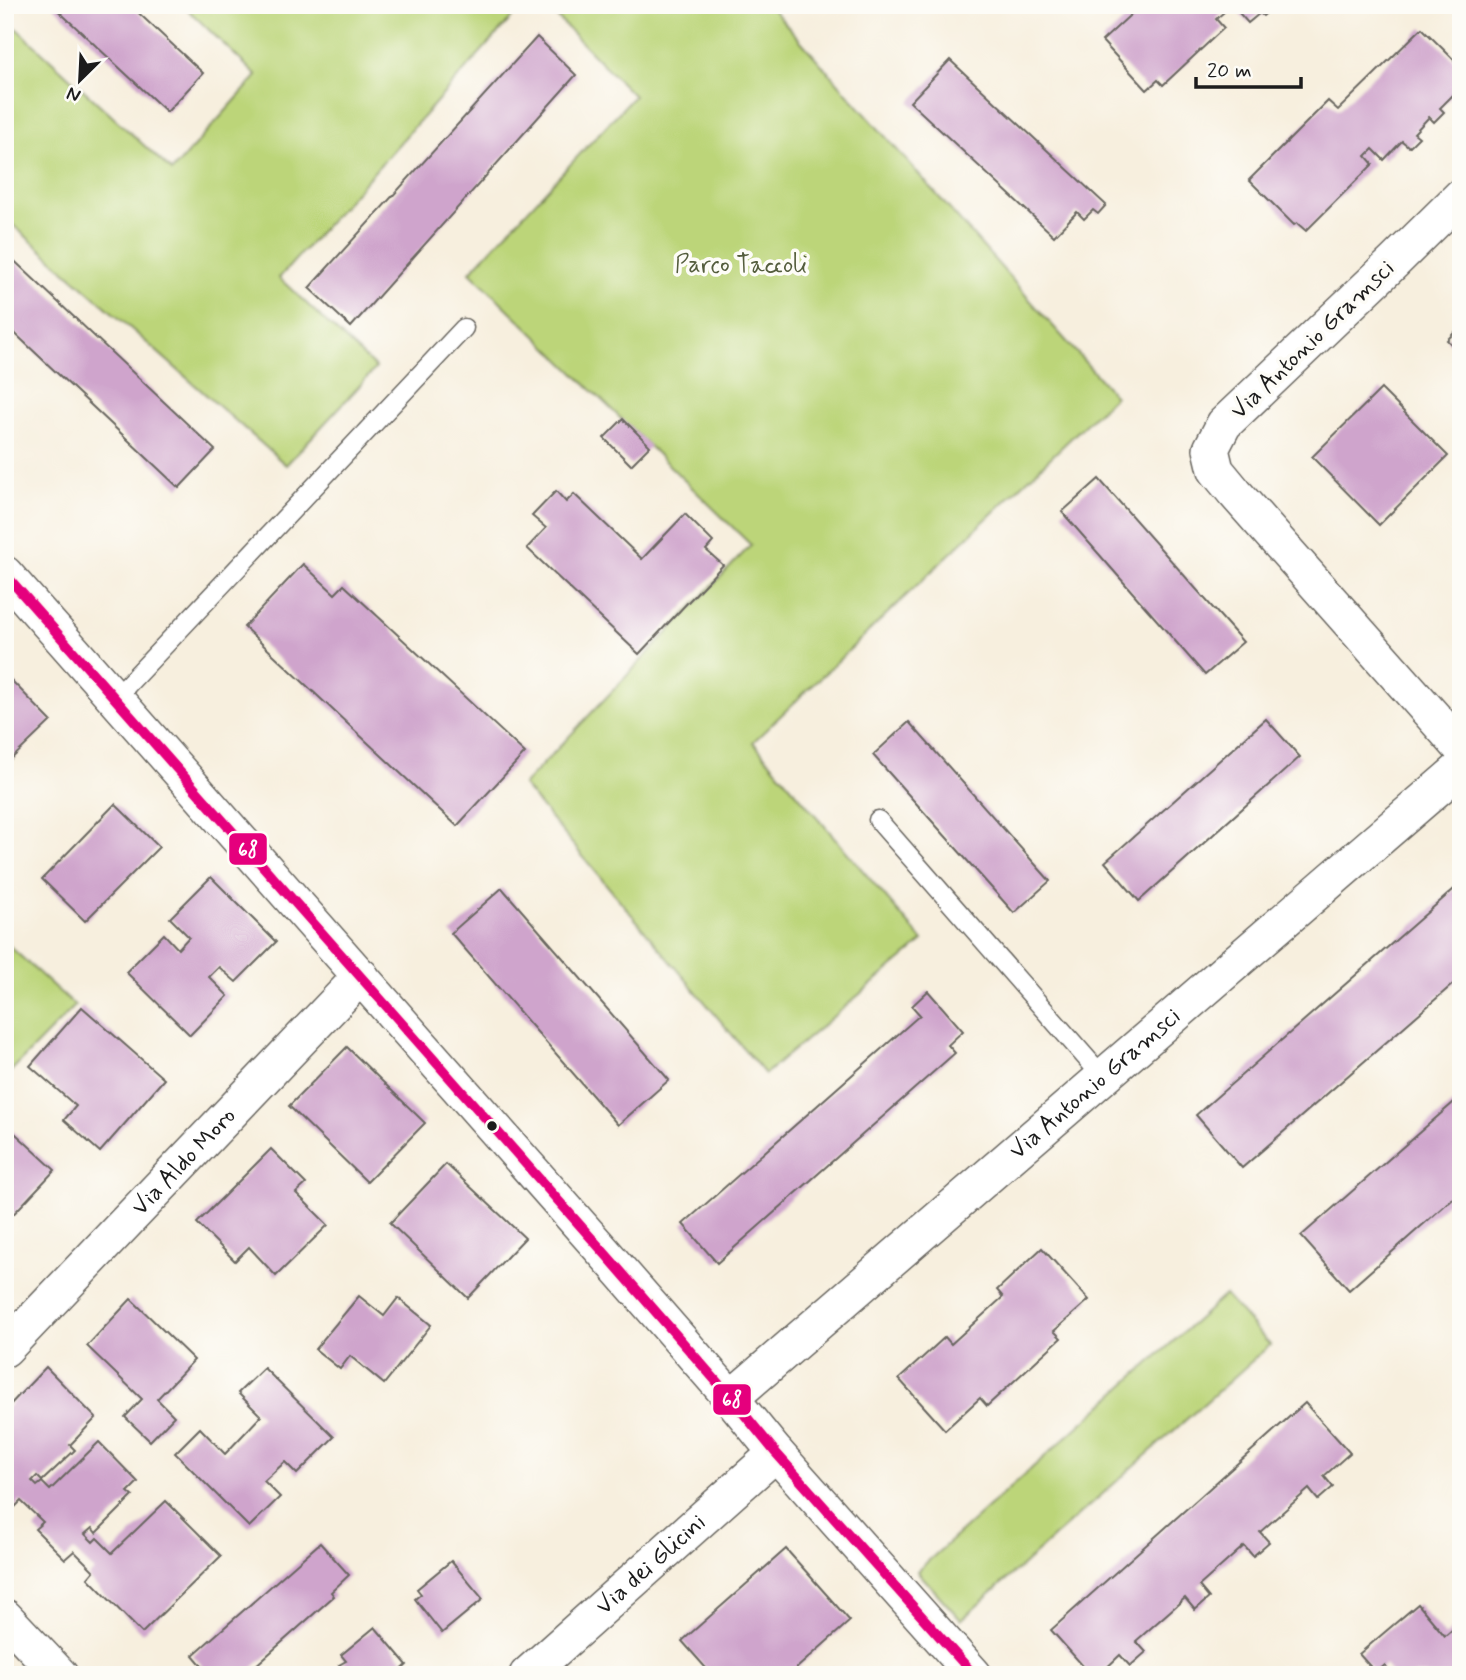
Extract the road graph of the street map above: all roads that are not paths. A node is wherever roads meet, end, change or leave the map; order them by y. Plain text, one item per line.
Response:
1 (1461, 196) edge
2 (464, 328) dead end
3 (5, 574) edge
4 (115, 698) junction
5 (1461, 748) edge
6 (1461, 768) edge
7 (878, 820) dead end
8 (361, 976) junction
9 (1103, 1077) junction
10 (5, 1349) edge
11 (731, 1398) junction
12 (776, 1453) junction
13 (5, 1617) edge
14 (61, 1675) edge
15 (527, 1675) edge
16 (974, 1675) edge

1 - 5 street, Via Antonio Gramsci
2 - 4 lane
3 - 4 street
4 - 8 street
6 - 9 street, Via Antonio Gramsci
7 - 9 lane
8 - 10 street, Via Aldo Moro
8 - 11 street
9 - 11 street, Via Antonio Gramsci
11 - 12 street
12 - 15 street, Via dei Glicini
12 - 16 street
13 - 14 street

